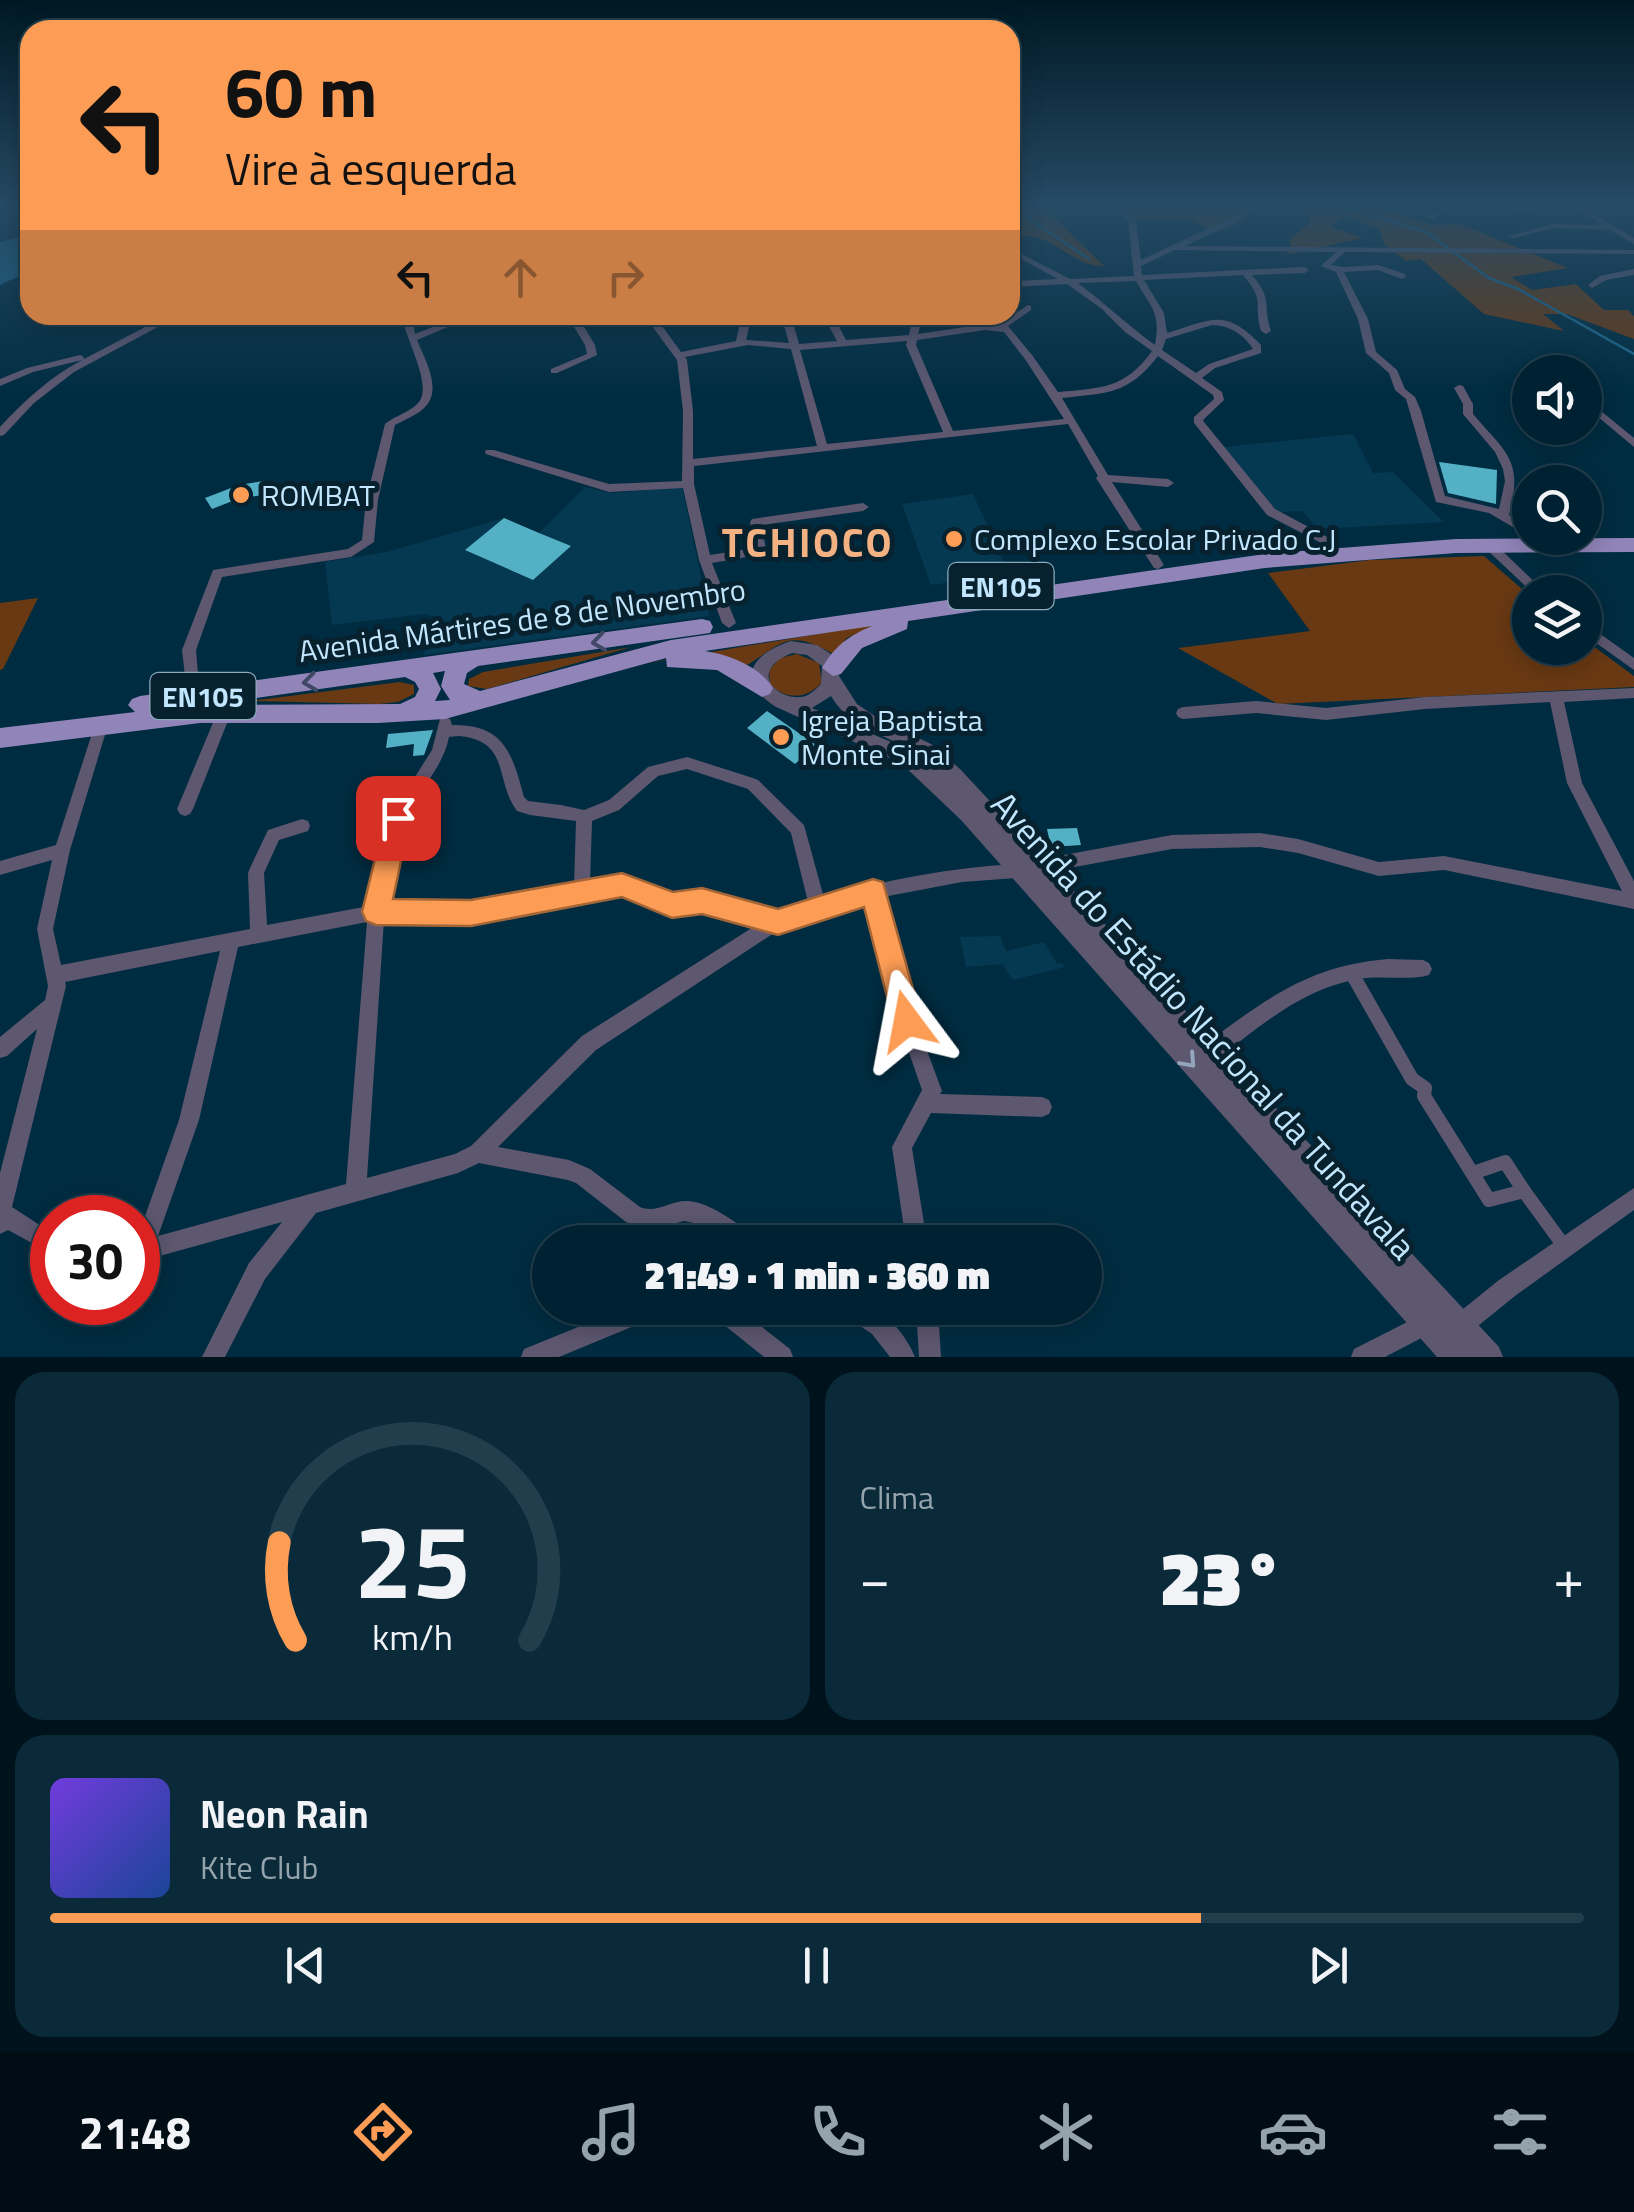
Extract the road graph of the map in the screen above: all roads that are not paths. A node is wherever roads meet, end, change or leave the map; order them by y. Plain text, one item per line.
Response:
1 (1042, 267) edge
2 (1137, 267) edge
3 (1333, 267) edge
4 (1361, 267) edge
5 (1385, 267) edge
6 (1304, 270) dead end
7 (1340, 270) junction
8 (1245, 272) junction
9 (1634, 272) edge
10 (1402, 276) dead end
11 (1137, 278) junction
12 (1070, 282) junction
13 (1020, 284) edge
14 (1592, 285) dead end
15 (1028, 308) dead end
16 (1020, 314) edge
17 (156, 325) edge
18 (406, 325) edge
19 (446, 325) edge
20 (578, 325) edge
21 (656, 325) edge
22 (744, 325) edge
23 (790, 325) edge
24 (833, 325) edge
25 (915, 325) edge
26 (1004, 325) edge
27 (1001, 327) junction
28 (1266, 331) dead end
29 (414, 338) junction
30 (912, 338) junction
31 (842, 342) junction
32 (740, 343) junction
33 (1159, 344) junction
34 (798, 347) junction
35 (100, 354) junction
36 (678, 355) junction
37 (554, 372) dead end
38 (1197, 377) junction
39 (0, 382) edge
40 (1459, 388) dead end
41 (1058, 395) junction
42 (1602, 416) edge
43 (1070, 422) junction
44 (1, 431) edge
45 (950, 434) junction
46 (1634, 444) edge
47 (823, 448) junction
48 (490, 452) dead end
49 (688, 463) junction
50 (1102, 478) junction
51 (1168, 483) dead end
52 (688, 484) junction
53 (863, 507) dead end
54 (1503, 516) junction
55 (1512, 522) edge
56 (1512, 535) edge
57 (1634, 535) edge
58 (1602, 536) edge
59 (1329, 543) junction
60 (1489, 545) junction
61 (1634, 545) edge
62 (705, 560) junction
63 (1158, 565) junction
64 (1521, 575) edge
65 (974, 602) junction
66 (729, 624) junction
67 (1602, 641) edge
68 (474, 659) junction
69 (1634, 666) edge
70 (407, 668) junction
71 (833, 675) junction
72 (539, 685) junction
73 (762, 688) junction
74 (1634, 693) edge
75 (1556, 697) junction
76 (194, 698) junction
77 (486, 701) junction
78 (782, 702) junction
79 (224, 712) junction
80 (1183, 713) dead end
81 (400, 714) junction
82 (445, 720) junction
83 (0, 723) edge
84 (101, 725) junction
85 (0, 738) edge
86 (185, 809) dead end
87 (584, 817) junction
88 (302, 826) dead end
89 (62, 850) junction
90 (0, 868) edge
91 (1026, 869) junction
92 (873, 891) junction
93 (582, 895) junction
94 (1634, 899) edge
95 (818, 907) junction
96 (376, 912) junction
97 (778, 922) junction
98 (258, 936) junction
99 (231, 941) junction
100 (1424, 969) dead end
101 (1351, 971) junction
102 (56, 975) junction
103 (50, 1006) junction
104 (0, 1048) edge
105 (1209, 1053) junction
106 (927, 1103) junction
107 (1042, 1107) dead end
108 (478, 1154) junction
109 (1474, 1173) junction
110 (356, 1191) junction
111 (1524, 1192) junction
112 (160, 1198) edge
113 (1634, 1198) edge
114 (310, 1204) junction
115 (3, 1220) edge
116 (720, 1225) edge
117 (913, 1225) edge
118 (30, 1233) edge
119 (160, 1245) edge
120 (1564, 1246) junction
121 (1426, 1324) junction
122 (601, 1325) edge
123 (742, 1325) edge
124 (878, 1325) edge
125 (927, 1325) edge
126 (1460, 1326) junction
127 (213, 1357) edge
128 (532, 1357) edge
129 (782, 1357) edge
130 (904, 1357) edge
131 (930, 1357) edge
132 (1362, 1357) edge
133 (1456, 1357) edge
134 (1488, 1357) edge

1 - 12 street
2 - 11 street
3 - 7 street
4 - 7 street
5 - 10 street
6 - 8 street
7 - 54 street
8 - 11 street
8 - 28 street
9 - 14 street
11 - 12 street
11 - 33 street
12 - 13 street
12 - 33 street
15 - 16 street
17 - 35 street
18 - 29 street
19 - 29 street
20 - 37 street
21 - 36 street
22 - 32 street
23 - 34 street
24 - 31 street
25 - 30 street
26 - 27 street
27 - 30 street
27 - 41 street
29 - 76 street
30 - 31 street
30 - 45 street
31 - 34 street
32 - 34 street
32 - 36 street
33 - 38 street
33 - 38 street
33 - 41 street
34 - 47 street
35 - 39 street
35 - 44 street
36 - 49 street
38 - 59 street
40 - 54 street
41 - 43 street
42 - 46 street
43 - 45 street
43 - 50 street
45 - 47 street
47 - 49 street
48 - 52 street
49 - 52 street
50 - 51 street
50 - 63 street
52 - 62 street
53 - 62 street
54 - 55 street
56 - 59 main road, Avenida Mártires de 8 de Novembro / EN105
57 - 58 main road
59 - 63 main road, Avenida Mártires de 8 de Novembro / EN105
60 - 61 main road, Avenida Mártires de 8 de Novembro / EN105
60 - 64 street
60 - 65 main road, Avenida Mártires de 8 de Novembro / EN105
62 - 66 street
63 - 66 main road, Avenida Mártires de 8 de Novembro / EN105
65 - 71 main road
65 - 72 main road, Avenida Mártires de 8 de Novembro / EN105
66 -> 68 main road, Avenida Mártires de 8 de Novembro / EN105
67 - 69 street
68 - 70 main road, Avenida Mártires de 8 de Novembro / EN105
68 - 77 main road
70 -> 76 main road, Avenida Mártires de 8 de Novembro / EN105
70 - 81 main road
71 - 73 street
71 - 78 street
71 - 91 street, Avenida do Estádio Nacional da Tundavala
72 - 73 main road
72 - 77 main road, Avenida Mártires de 8 de Novembro / EN105
73 - 78 street
74 - 75 street
75 - 80 street
75 - 94 street
76 - 83 main road, Avenida Mártires de 8 de Novembro / EN105
77 - 82 main road, Avenida Mártires de 8 de Novembro / EN105
78 - 91 street, Avenida do Estádio Nacional da Tundavala
79 - 81 main road, Avenida Mártires de 8 de Novembro / EN105
79 - 84 main road, Avenida Mártires de 8 de Novembro / EN105
79 - 86 street
81 - 82 main road, Avenida Mártires de 8 de Novembro / EN105
82 - 87 street
82 - 96 street
84 - 85 main road, Avenida Mártires de 8 de Novembro / EN105
84 - 89 street
87 - 93 street
87 - 95 street
88 - 98 street
89 - 90 street
89 - 102 street
91 - 92 street
91 - 94 street
91 - 105 street, Avenida do Estádio Nacional da Tundavala
91 -> 121 street, Avenida do Estádio Nacional da Tundavala
92 - 95 street
92 - 106 street
93 - 96 street
93 - 97 street
95 - 97 street
96 - 98 street
96 - 110 street
97 - 108 street
98 - 99 street
99 - 102 street
99 - 112 street
100 - 101 street
101 - 105 street
101 - 109 street
102 - 103 street
103 - 104 street
103 - 115 street
105 - 126 street, Avenida do Estádio Nacional da Tundavala
106 - 107 street
106 - 117 street
108 - 110 street
108 - 116 street
109 - 111 street
109 - 111 street
110 - 114 street
111 - 120 street
113 - 120 street
114 - 119 street
114 - 127 street
115 - 118 street
120 - 126 street
121 - 132 street
121 - 133 street, Avenida do Estádio Nacional da Tundavala
122 - 128 street
123 - 129 street
124 - 130 street
125 - 131 street
126 - 134 street, Avenida do Estádio Nacional da Tundavala

